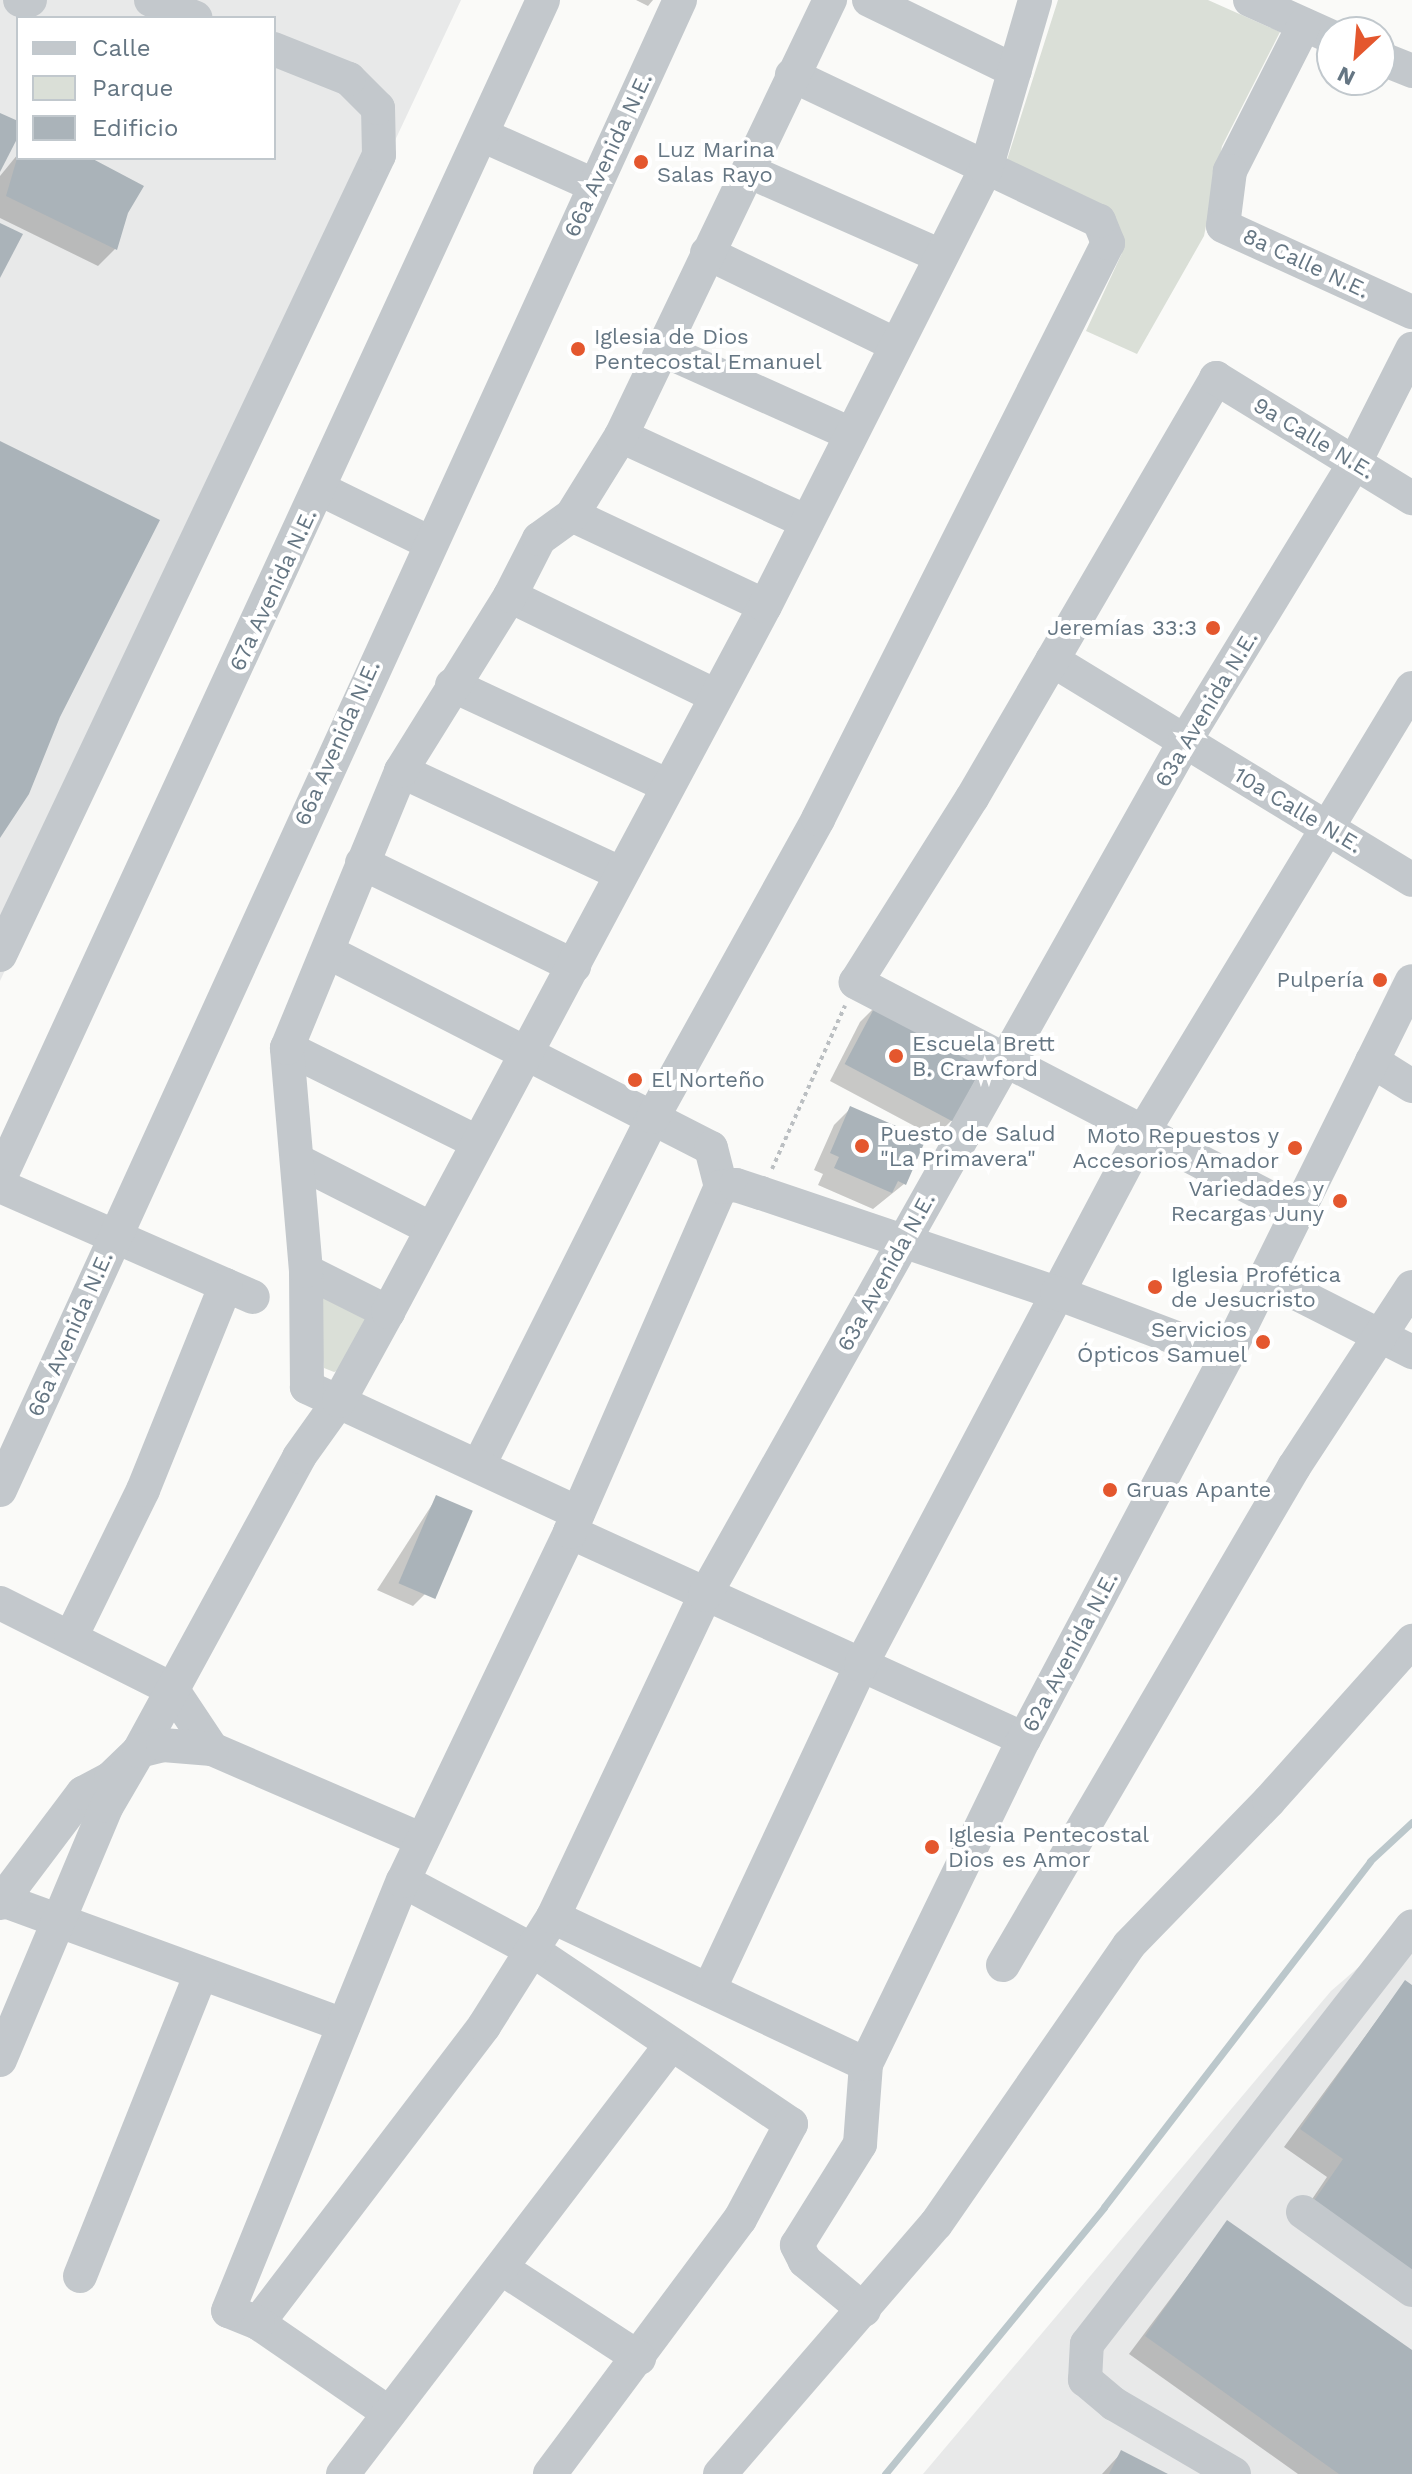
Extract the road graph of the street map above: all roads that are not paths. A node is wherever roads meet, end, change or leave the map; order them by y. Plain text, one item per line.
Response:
1 (20, 0) edge
2 (30, 0) edge
3 (151, 0) edge
4 (543, 0) edge
5 (680, 0) edge
6 (830, 0) edge
7 (869, 0) edge
8 (1035, 0) edge
9 (1250, 0) edge
10 (191, 16) edge
11 (1316, 30) edge
12 (1316, 34) edge
13 (276, 50) edge
14 (1015, 71) junction
15 (792, 75) junction
16 (482, 135) junction
17 (986, 169) junction
18 (748, 171) junction
19 (594, 185) junction
20 (707, 253) junction
21 (941, 256) junction
22 (1412, 312) edge
23 (894, 344) junction
24 (661, 349) junction
25 (1412, 349) edge
26 (851, 434) junction
27 (621, 436) junction
28 (1355, 462) junction
29 (320, 489) junction
30 (1412, 498) edge
31 (572, 515) junction
32 (807, 522) junction
33 (428, 542) junction
34 (510, 596) junction
35 (765, 606) junction
36 (1052, 660) junction
37 (452, 685) junction
38 (1412, 688) edge
39 (714, 695) junction
40 (1185, 741) junction
41 (401, 771) junction
42 (666, 785) junction
43 (1328, 828) junction
44 (362, 863) junction
45 (620, 873) junction
46 (1412, 880) edge
47 (328, 952) junction
48 (0, 955) edge
49 (574, 966) junction
50 (1412, 981) edge
51 (287, 1048) junction
52 (525, 1054) junction
53 (1003, 1060) junction
54 (1372, 1061) junction
55 (1412, 1086) edge
56 (653, 1117) junction
57 (1143, 1132) junction
58 (477, 1142) junction
59 (298, 1161) junction
60 (0, 1178) edge
61 (0, 1186) edge
62 (721, 1187) junction
63 (1299, 1213) junction
64 (432, 1229) junction
65 (113, 1236) junction
66 (904, 1241) junction
67 (306, 1271) junction
68 (1266, 1278) junction
69 (1412, 1287) edge
70 (1057, 1293) junction
71 (388, 1312) junction
72 (1379, 1335) junction
73 (1412, 1352) edge
74 (1226, 1357) junction
75 (307, 1387) junction
76 (339, 1401) junction
77 (299, 1457) junction
78 (479, 1465) junction
79 (0, 1490) edge
80 (574, 1523) junction
81 (705, 1595) junction
82 (0, 1603) edge
83 (71, 1637) junction
84 (1412, 1641) edge
85 (861, 1665) junction
86 (159, 1682) junction
87 (1024, 1739) junction
88 (212, 1749) junction
89 (139, 1751) junction
90 (422, 1840) junction
91 (403, 1881) junction
92 (1, 1902) edge
93 (553, 1917) junction
94 (58, 1920) junction
95 (1409, 1936) edge
96 (532, 1950) junction
97 (1003, 1965) dead end
98 (201, 1973) junction
99 (709, 1990) junction
100 (344, 2025) junction
101 (670, 2046) junction
102 (0, 2060) edge
103 (866, 2064) junction
104 (1303, 2212) dead end
105 (501, 2268) junction
106 (80, 2276) dead end
107 (1412, 2290) edge
108 (864, 2310) junction
109 (258, 2323) junction
110 (639, 2358) junction
111 (389, 2413) junction
112 (343, 2474) edge
113 (550, 2474) edge
114 (720, 2474) edge
115 (1234, 2474) edge

1 - 2 street
3 - 10 street
4 - 16 street, 67a Avenida N.E.
5 - 19 street, 66a Avenida N.E.
6 - 15 street
7 - 14 street
8 - 14 street
9 - 11 street
12 - 22 street, 8a Calle N.E.
13 - 48 street
14 - 17 street
15 - 17 street
15 - 18 street
16 - 19 street
16 - 29 street, 67a Avenida N.E.
17 - 21 street
17 - 56 street
18 - 20 street
18 - 21 street
19 - 33 street, 66a Avenida N.E.
20 - 23 street
20 - 24 street
21 - 23 street
23 - 26 street
24 - 26 street
24 - 27 street
25 - 28 street, 63a Avenida N.E.
26 - 32 street
27 - 31 street
27 - 32 street
28 - 30 street, 9a Calle N.E.
28 - 36 street, 9a Calle N.E.
28 - 40 street, 63a Avenida N.E.
29 - 33 street
29 - 60 street, 67a Avenida N.E.
31 - 34 street
31 - 35 street
32 - 35 street
33 - 65 street, 66a Avenida N.E.
34 - 37 street
34 - 39 street
35 - 39 street
36 - 40 street, 10a Calle N.E.
36 - 53 street
37 - 41 street
37 - 42 street
38 - 43 street
39 - 42 street
40 - 43 street, 10a Calle N.E.
40 - 53 street, 63a Avenida N.E.
41 - 44 street
41 - 45 street
42 - 45 street
43 - 46 street, 10a Calle N.E.
43 - 57 street
44 - 47 street
44 - 49 street
45 - 49 street
47 - 51 street
47 - 52 street
49 - 52 street
50 - 54 street, 62a Avenida N.E.
51 - 58 street
51 - 59 street
52 - 56 street
52 - 58 street
53 - 57 street
53 - 66 street, 63a Avenida N.E.
54 - 55 street
54 - 63 street, 62a Avenida N.E.
56 - 62 street
56 - 78 street
57 - 63 street
57 - 70 street
58 - 64 street
59 - 64 street
59 - 67 street
61 - 65 street
62 - 66 street
62 - 80 street
63 - 68 street, 62a Avenida N.E.
64 - 71 street
65 - 79 street, 66a Avenida N.E.
65 - 83 street
66 - 70 street
66 - 81 street, 63a Avenida N.E.
67 - 71 street
67 - 75 street
68 - 72 street
68 - 74 street, 62a Avenida N.E.
69 - 72 street
70 - 74 street
70 - 85 street
71 - 76 street
72 - 73 street
72 - 97 street
74 - 87 street, 62a Avenida N.E.
75 - 76 street
75 - 77 street
76 - 77 street
76 - 78 street
77 - 86 street
78 - 80 street
80 - 81 street
80 - 90 street
81 - 85 street
81 - 93 street, 63a Avenida N.E.
82 - 83 street
83 - 86 street
84 - 108 street
85 - 87 street
85 - 99 street
86 - 88 street
86 - 89 street
87 - 103 street, 62a Avenida N.E.
88 - 89 street
88 - 90 street
89 - 92 street
89 - 94 street
90 - 91 street
91 - 96 street
91 - 100 street
92 - 94 street
93 - 96 street, 63a Avenida N.E.
93 - 99 street
94 - 98 street
94 - 102 street
95 - 115 street
96 - 101 street
96 - 109 street, 63a Avenida N.E.
98 - 100 street
98 - 106 street
99 - 103 street
100 - 109 street
101 - 105 street
101 - 110 street
103 - 108 street, 62a Avenida N.E.
104 - 107 street
105 - 110 street
105 - 111 street
108 - 114 street
109 - 111 street
110 - 113 street
111 - 112 street

